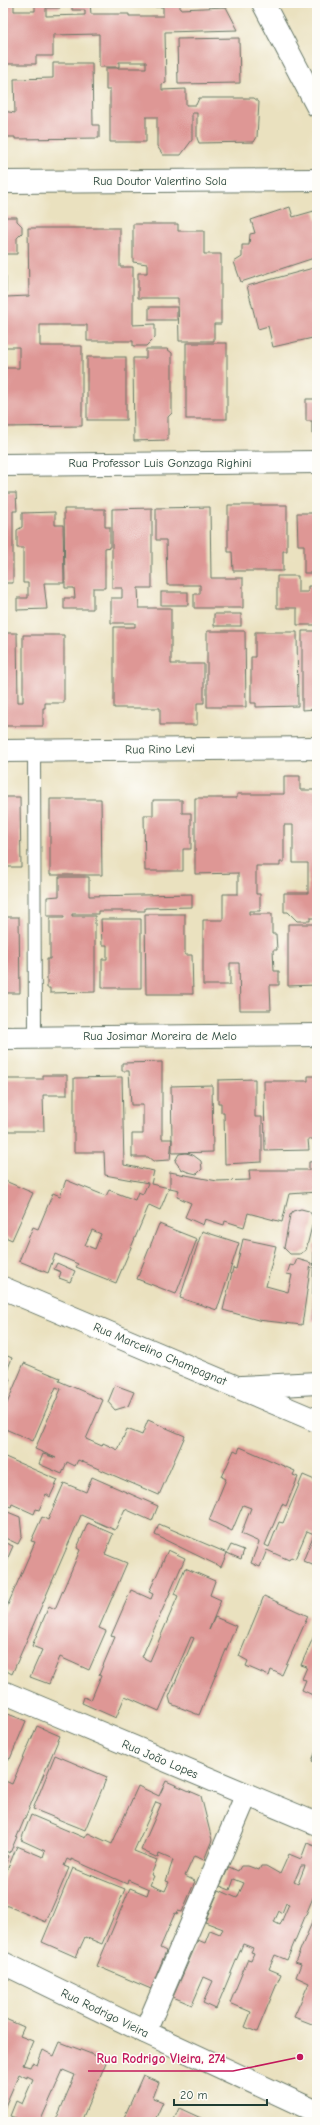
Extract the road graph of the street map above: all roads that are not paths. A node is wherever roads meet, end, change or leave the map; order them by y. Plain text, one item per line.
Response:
1 (263, 3) edge
2 (317, 106) edge
3 (317, 180) edge
4 (3, 182) edge
5 (317, 462) edge
6 (3, 465) edge
7 (317, 748) edge
8 (3, 751) edge
9 (34, 751) junction
10 (317, 1035) edge
11 (35, 1037) junction
12 (3, 1038) edge
13 (3, 1288) edge
14 (317, 1383) edge
15 (237, 1387) junction
16 (317, 1421) edge
17 (3, 1692) edge
18 (246, 1796) junction
19 (317, 1824) edge
20 (3, 1963) edge
21 (145, 2032) junction
22 (317, 2112) edge

1 - 2 street
3 - 4 street, Rua Doutor Valentino Sola
5 - 6 street, Rua Professor Luis Gonzaga Righini
7 - 9 street, Rua Rino Levi
8 - 9 street, Rua Rino Levi
9 - 11 lane
10 - 11 street, Rua Josimar Moreira de Melo
11 - 12 street, Rua Josimar Moreira de Melo
13 - 15 street, Rua Marcelino Champagnat
14 - 15 street
15 - 16 street, Rua Marcelino Champagnat
17 - 18 street, Rua João Lopes
18 - 19 street, Rua João Lopes
18 - 21 street
20 - 21 street, Rua Rodrigo Vieira
21 - 22 street, Rua Rodrigo Vieira

